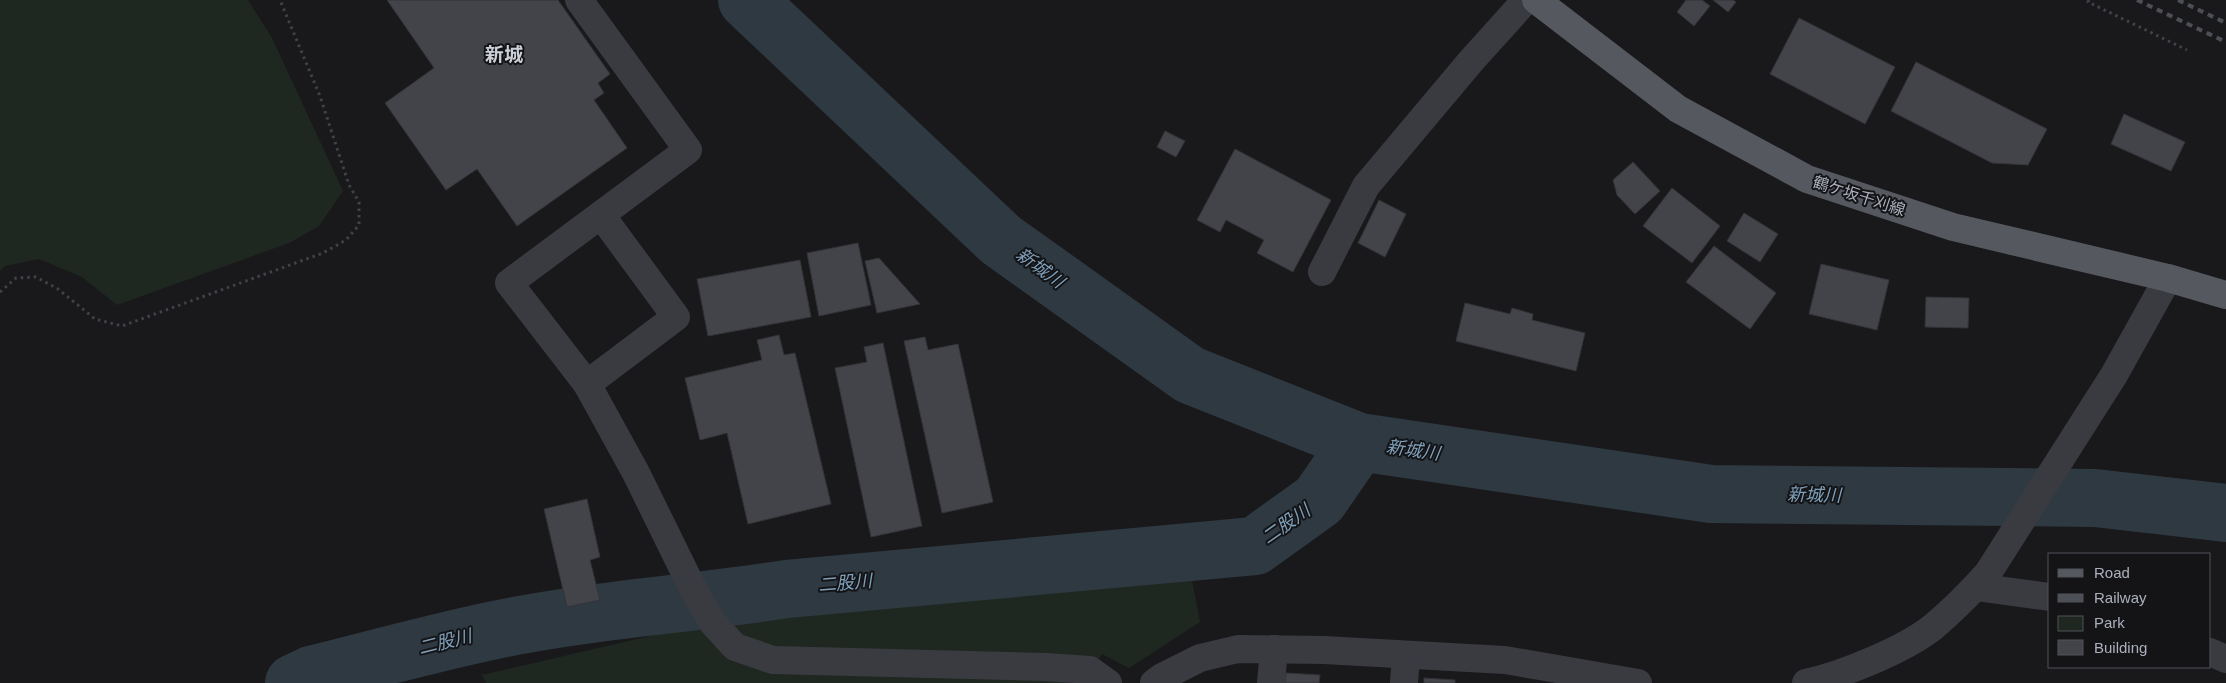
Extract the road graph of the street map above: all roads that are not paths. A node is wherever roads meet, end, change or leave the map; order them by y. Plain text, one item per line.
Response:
1 (579, 0) edge
2 (1536, 0) edge
3 (1518, 8) edge
4 (601, 215) junction
5 (1322, 272) dead end
6 (2168, 278) junction
7 (2226, 295) edge
8 (586, 384) junction
9 (1982, 580) junction
10 (2048, 596) edge
11 (1274, 649) junction
12 (2211, 652) edge
13 (1406, 655) junction
14 (2226, 660) edge
15 (1621, 681) edge
16 (1108, 683) edge
17 (1154, 683) edge
18 (1271, 683) edge
19 (1404, 683) edge
20 (1806, 683) edge

1 - 4 street
2 - 6 main road, 鶴ケ坂千刈線
3 - 5 street
4 - 8 street
4 - 8 street
6 - 7 main road, 鶴ケ坂千刈線
6 - 9 street
8 - 16 street
9 - 10 street
9 - 20 street
11 - 13 street
11 - 17 street
11 - 18 street
12 - 14 street
13 - 15 street
13 - 19 street

